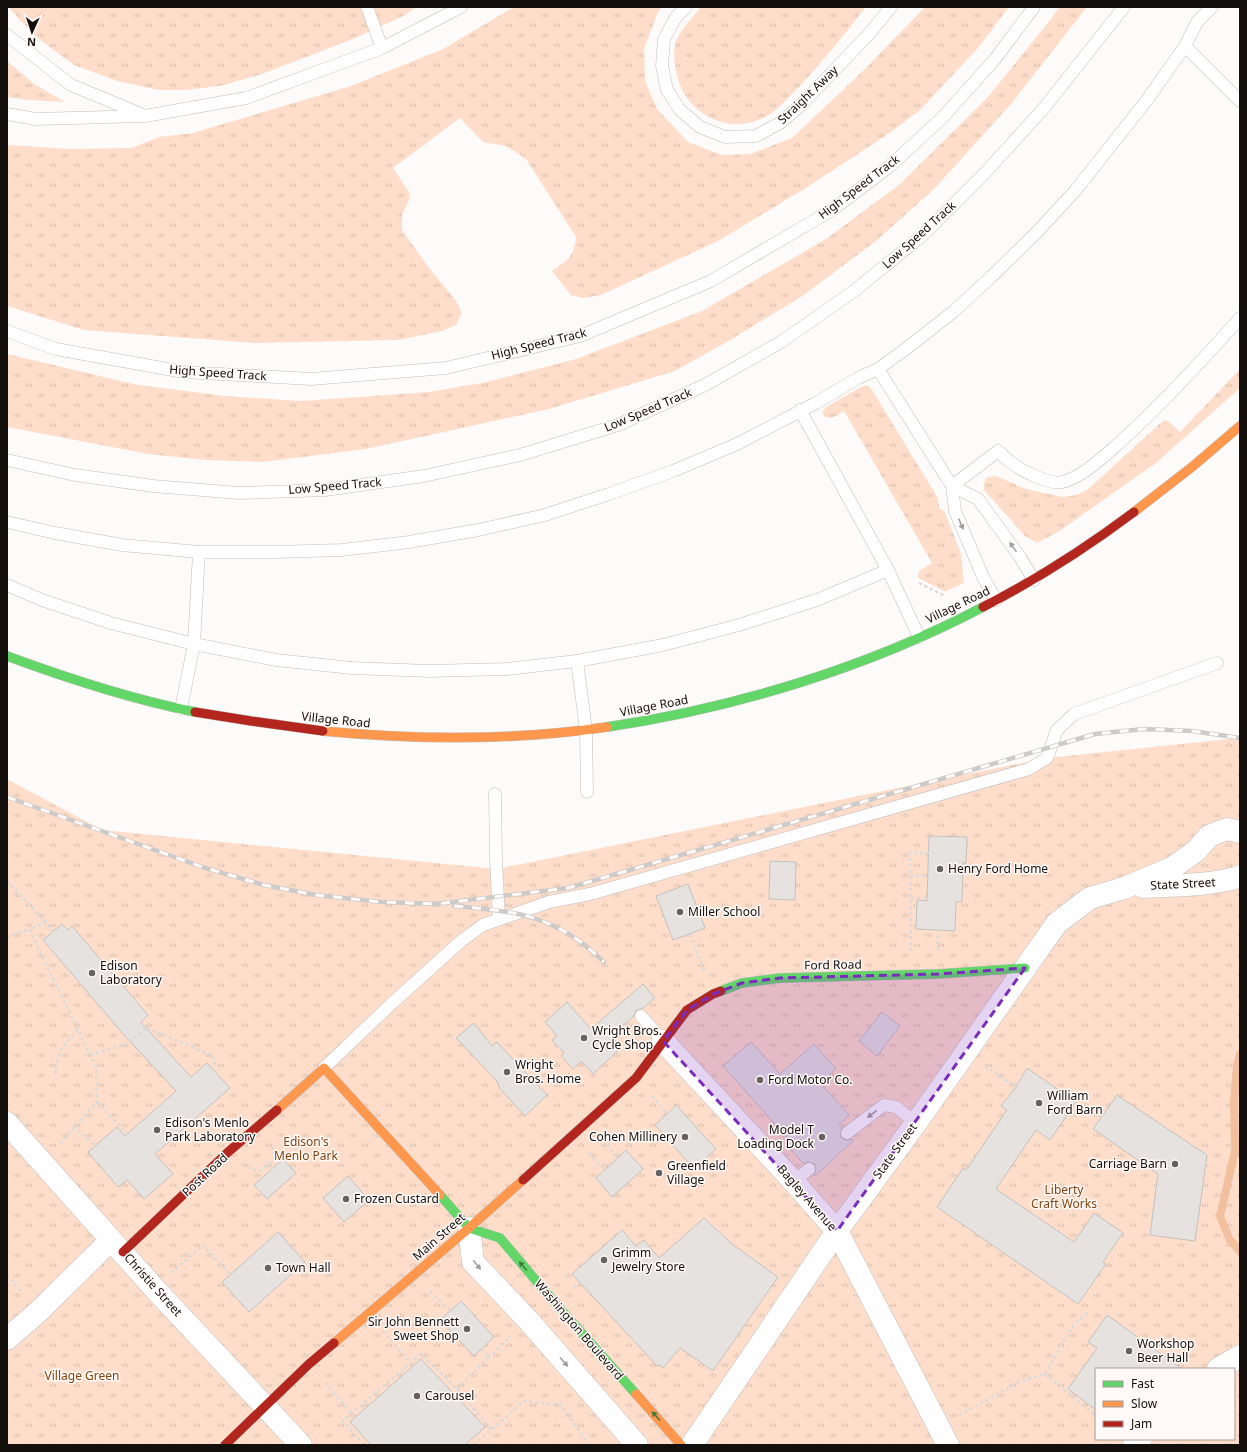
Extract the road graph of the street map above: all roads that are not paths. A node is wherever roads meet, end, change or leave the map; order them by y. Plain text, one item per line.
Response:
1 (367, 7) edge
2 (461, 7) edge
3 (686, 7) edge
4 (891, 7) edge
5 (1034, 7) edge
6 (1124, 7) edge
7 (1212, 7) edge
8 (7, 35) edge
9 (1186, 46) junction
10 (382, 48) junction
11 (1240, 101) edge
12 (7, 114) edge
13 (145, 116) junction
14 (1240, 318) edge
15 (7, 331) edge
16 (878, 369) junction
17 (800, 410) junction
18 (1240, 426) edge
19 (7, 460) edge
20 (952, 486) junction
21 (7, 522) edge
22 (199, 552) junction
23 (888, 570) junction
24 (1034, 580) junction
25 (7, 585) edge
26 (996, 600) junction
27 (919, 638) junction
28 (194, 644) junction
29 (7, 656) edge
30 (578, 661) junction
31 (1218, 663) dead end
32 (181, 709) junction
33 (586, 730) junction
34 (587, 792) dead end
35 (495, 794) dead end
36 (1240, 832) edge
37 (1234, 884) edge
38 (1124, 888) junction
39 (499, 919) junction
40 (1025, 968) junction
41 (641, 1016) dead end
42 (662, 1041) junction
43 (324, 1068) junction
44 (7, 1123) edge
45 (916, 1123) junction
46 (847, 1133) dead end
47 (469, 1228) junction
48 (837, 1231) junction
49 (117, 1246) junction
50 (7, 1339) edge
51 (1240, 1356) edge
52 (1220, 1368) edge
53 (265, 1406) junction
54 (225, 1445) edge
55 (301, 1445) edge
56 (637, 1445) edge
57 (681, 1445) edge
58 (692, 1445) edge
59 (948, 1445) edge

1 - 10 lane
2 - 10 lane
3 - 4 lane, Straight Away
5 - 15 lane, High Speed Track
6 - 19 lane, Low Speed Track
7 - 9 lane
8 - 13 lane
9 - 11 lane
9 - 16 lane
10 - 13 lane
12 - 13 lane
14 - 20 lane
16 - 17 lane
16 - 20 lane
17 - 22 lane
17 - 23 lane
18 - 24 street, Village Road
24 -> 20 lane
20 -> 26 lane
21 - 22 lane
22 - 28 lane
23 - 27 lane
23 - 30 lane
24 - 26 street, Village Road
25 - 28 lane
26 - 27 street, Village Road
27 - 33 street, Village Road
28 - 30 lane
28 - 32 lane
29 - 32 street, Village Road
30 - 33 lane
31 - 39 lane
32 - 33 street, Village Road
33 - 34 lane
35 - 39 lane
36 - 38 street, State Street
37 - 38 street, State Street
38 - 40 street, State Street
39 - 43 lane
40 - 42 street, Ford Road
40 - 45 street, State Street
41 - 42 lane
42 - 47 street, Main Street
42 - 48 street, Bagley Avenue
43 - 47 street, Washington Boulevard
43 - 49 street, Post Road
44 - 49 street, Christie Street
45 -> 46 lane
45 - 48 street, State Street
47 - 53 street, Main Street
47 -> 56 street
57 -> 47 street, Washington Boulevard
48 - 58 street, State Street
48 - 59 street, Bagley Avenue
49 - 50 street, Post Road
49 - 53 street, Christie Street
51 - 52 street
53 - 54 street, Main Street
53 - 55 street, Christie Street

